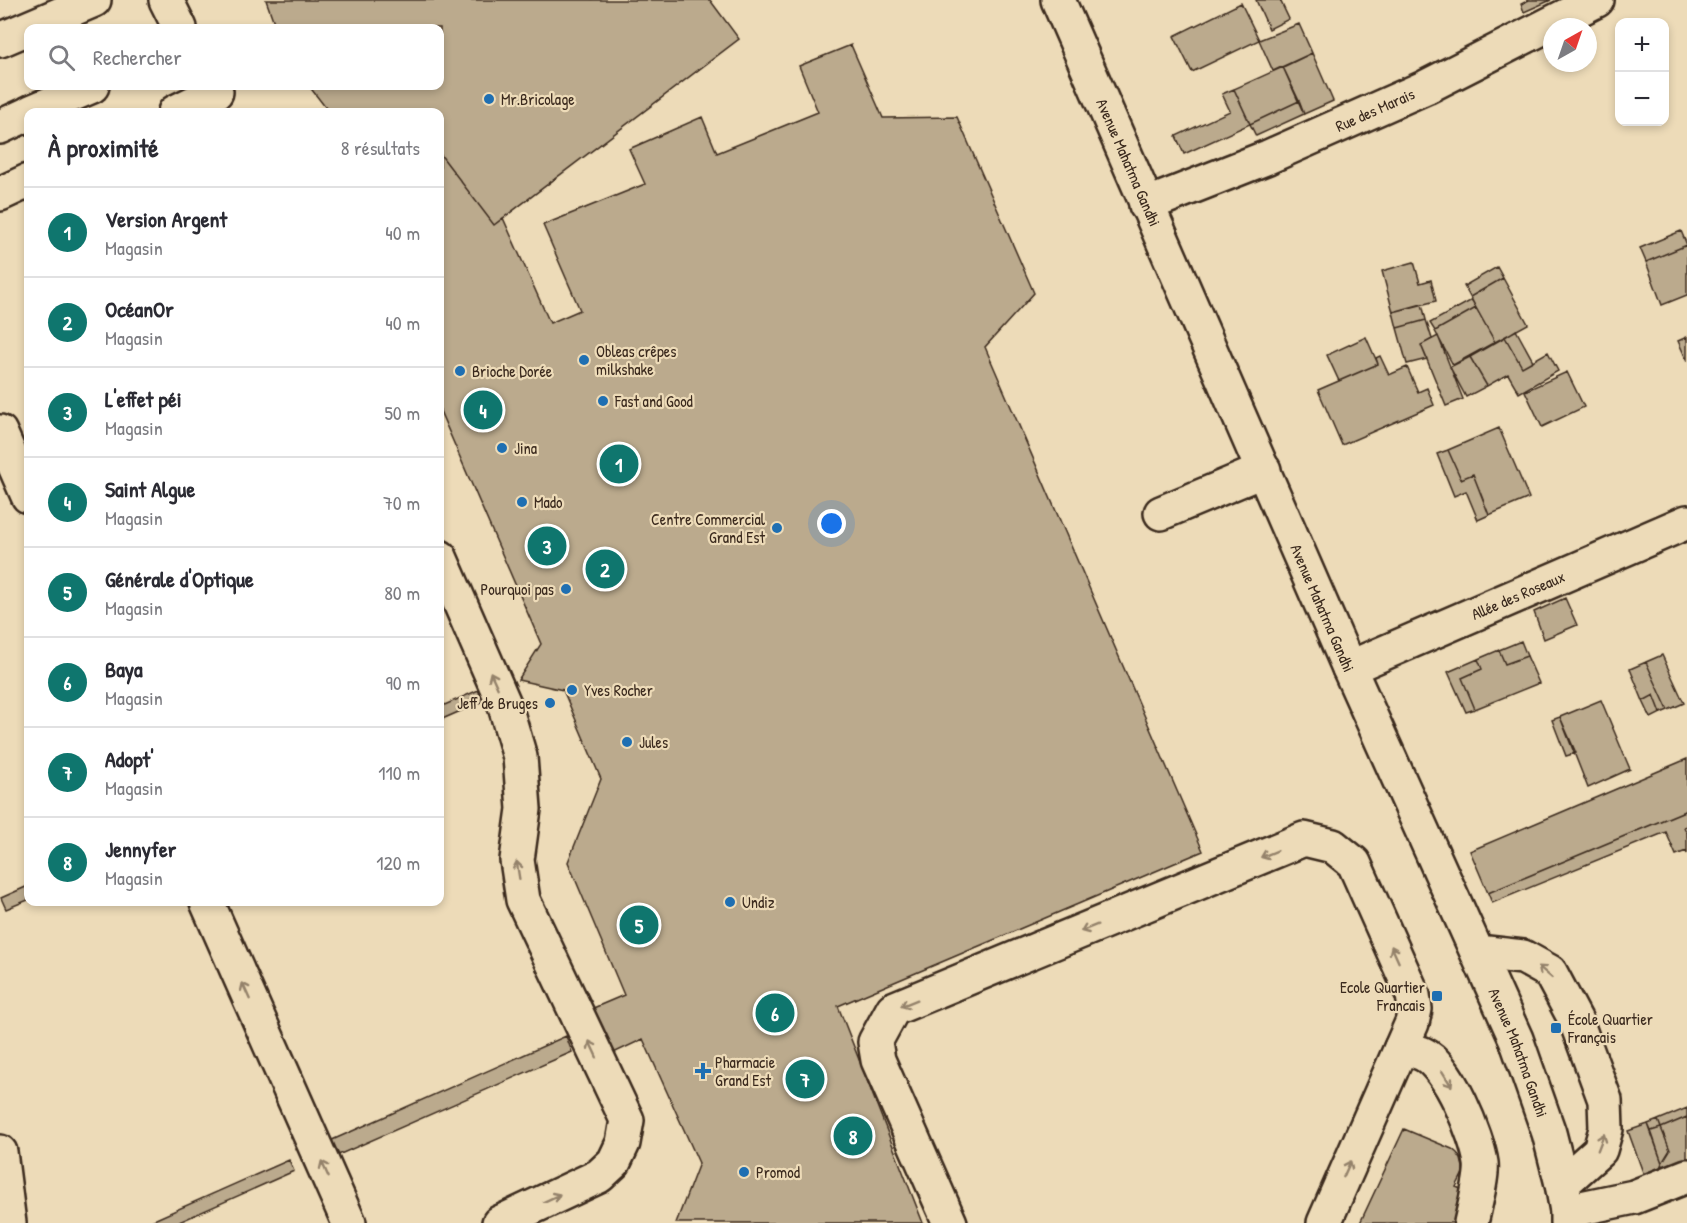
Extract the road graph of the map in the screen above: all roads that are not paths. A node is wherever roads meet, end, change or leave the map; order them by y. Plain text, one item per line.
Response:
1 (94, 0) edge
2 (166, 0) edge
3 (1058, 0) edge
4 (1597, 0) edge
5 (38, 24) edge
6 (178, 24) edge
7 (24, 30) edge
8 (0, 40) edge
9 (83, 90) edge
10 (219, 97) edge
11 (41, 108) edge
12 (187, 108) edge
13 (24, 116) edge
14 (0, 127) edge
15 (24, 183) edge
16 (0, 194) edge
17 (1146, 205) junction
18 (0, 432) edge
19 (1264, 470) junction
20 (24, 487) edge
21 (1161, 513) dead end
22 (1687, 522) edge
23 (444, 565) edge
24 (1349, 668) junction
25 (209, 906) edge
26 (1478, 952) junction
27 (1401, 1048) junction
28 (0, 1152) edge
29 (1687, 1176) edge
30 (1565, 1206) edge
31 (1619, 1212) edge
32 (9, 1223) edge
33 (349, 1223) edge
34 (499, 1223) edge
35 (950, 1223) edge
36 (1324, 1223) edge
37 (1471, 1223) edge

1 - 5 main road
2 - 6 main road
3 - 17 main road, Avenue Mahatma Gandhi
4 - 17 main road, Rue des Marais
7 - 8 main road
9 - 11 main road
10 - 12 main road
13 - 14 main road
15 - 16 main road
17 - 19 main road, Avenue Mahatma Gandhi
18 - 20 main road
19 - 21 main road
19 - 24 main road, Avenue Mahatma Gandhi
22 - 24 main road, Allée des Roseaux
34 -> 23 main road
24 - 26 main road, Avenue Mahatma Gandhi
33 -> 25 main road
26 - 30 main road, Avenue Mahatma Gandhi
30 -> 26 main road
27 -> 35 main road
36 -> 27 main road
27 -> 37 main road
28 - 32 main road
29 - 31 main road
30 - 31 main road

